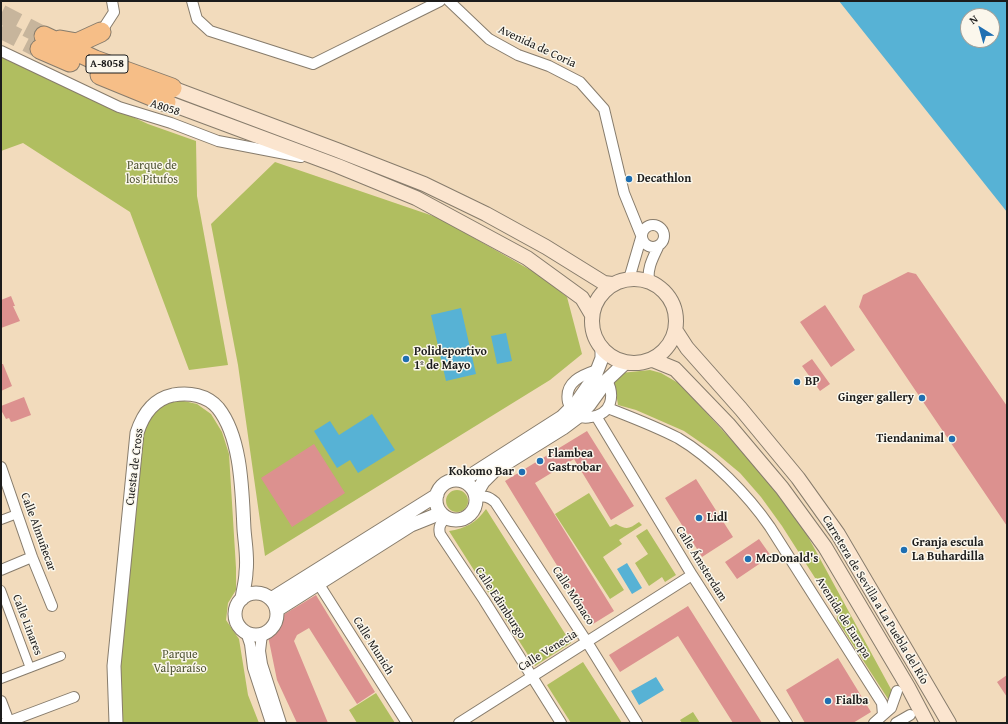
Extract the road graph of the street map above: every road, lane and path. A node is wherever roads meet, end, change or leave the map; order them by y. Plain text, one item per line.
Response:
1 (112, 1) edge
2 (192, 1) edge
3 (440, 1) edge
4 (449, 1) edge
5 (101, 32) joint
6 (1, 51) edge
7 (169, 95) junction
8 (330, 163) junction
9 (641, 236) junction
10 (658, 247) junction
11 (629, 279) junction
12 (649, 281) junction
13 (612, 284) junction
14 (592, 315) junction
15 (676, 331) junction
16 (602, 348) junction
17 (653, 360) junction
18 (625, 363) junction
19 (607, 380) junction
20 (608, 408) junction
21 (575, 412) junction
22 (596, 416) junction
23 (1, 467) edge
24 (462, 481) junction
25 (437, 495) junction
26 (476, 496) junction
27 (17, 514) junction
28 (444, 515) junction
29 (1, 520) edge
30 (32, 557) junction
31 (1, 570) edge
32 (247, 571) junction
33 (692, 575) junction
34 (318, 583) junction
35 (1, 590) edge
36 (259, 593) junction
37 (242, 599) junction
38 (274, 605) junction
39 (52, 606) dead end
40 (246, 632) junction
41 (262, 634) junction
42 (587, 642) junction
43 (61, 656) dead end
44 (30, 668) junction
45 (532, 676) junction
46 (1, 679) edge
47 (897, 691) dead end
48 (74, 697) dead end
49 (1, 701) edge
50 (883, 715) junction
51 (910, 715) dead end
52 (470, 720) edge
53 (7, 722) edge
54 (116, 723) edge
55 (272, 723) edge
56 (282, 723) edge
57 (407, 723) edge
58 (459, 723) edge
59 (561, 723) edge
60 (637, 723) edge
61 (786, 723) edge
62 (874, 723) edge
63 (896, 723) edge
64 (927, 723) edge
65 (949, 723) edge

1 - 5 street
2 - 3 street
4 - 9 street, Avenida de Coria
5 - 7 highway, A-8058
6 - 8 street, A8058
7 - 8 main road, A-8058
7 - 13 main road, A-8058
8 - 14 main road, A-8058
9 - 10 street
9 - 10 street
9 - 11 street
10 - 12 street
11 - 12 main road
11 - 13 main road
12 - 15 main road
13 - 14 main road
14 - 16 main road, A-8058
15 - 17 main road
15 - 65 main road, Carretera de Sevilla a La Puebla del Río
16 - 18 main road, A-8058
16 - 21 street
17 - 18 main road
17 - 64 main road
18 - 19 street
19 - 20 street
19 - 21 street
20 - 22 street
20 - 50 street, Avenida de Europa
21 - 22 street
21 - 24 street
21 - 26 street
22 - 33 street, Calle Ámsterdam
23 - 27 street, Calle Almuñecar
24 - 25 street
24 - 26 street
25 - 28 street
25 - 38 street
26 - 28 street
26 - 42 street, Calle Mónaco
27 - 29 street
27 - 30 street, Calle Almuñecar
28 - 34 street
28 - 45 street, Calle Edimburgo
30 - 31 street
30 - 39 street, Calle Almuñecar
32 - 36 street, Cuesta de Cross
32 - 37 street, Cuesta de Cross
32 - 54 street, Cuesta de Cross
33 - 42 street, Calle Venecia
33 - 61 street, Calle Ámsterdam
34 - 38 street
34 - 57 street, Calle Munich
35 - 44 street, Calle Linares
36 - 37 street
36 - 38 street
37 - 40 street
38 - 41 street
40 - 41 street
40 - 55 street
41 - 56 street
42 - 45 street, Calle Venecia
42 - 60 street, Calle Mónaco
43 - 44 street
44 - 46 street
45 - 52 street, Calle Venecia
45 - 59 street, Calle Edimburgo
47 - 50 street
48 - 53 street
49 - 53 street
50 - 62 street
51 - 63 street
52 - 58 street, Calle Venecia

